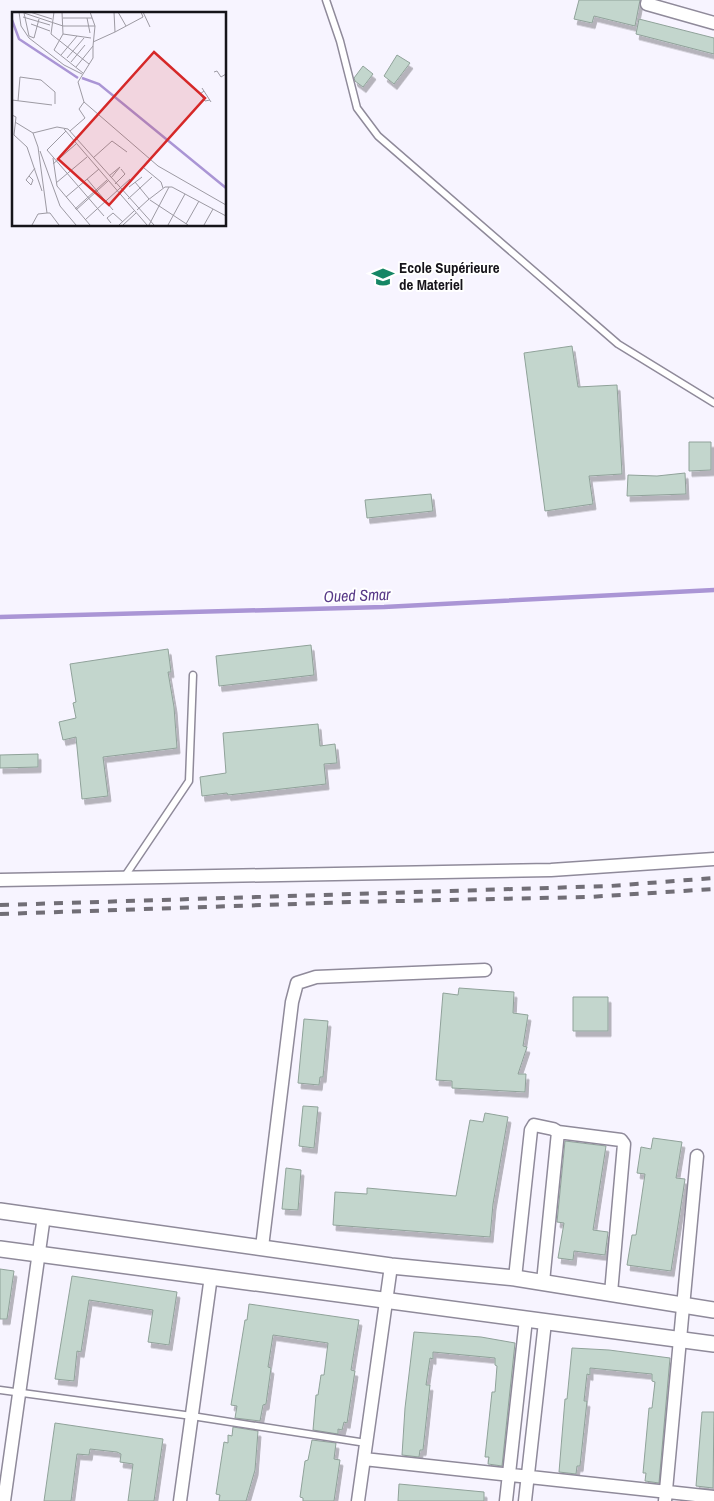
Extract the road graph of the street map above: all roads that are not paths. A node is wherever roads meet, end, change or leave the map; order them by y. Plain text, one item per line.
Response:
1 (326, 0) edge
2 (648, 0) edge
3 (714, 23) edge
4 (714, 404) edge
5 (193, 675) dead end
6 (714, 860) edge
7 (124, 876) junction
8 (0, 880) edge
9 (485, 970) dead end
10 (558, 1132) junction
11 (696, 1156) dead end
12 (0, 1210) edge
13 (44, 1216) junction
14 (262, 1247) junction
15 (0, 1249) edge
16 (39, 1254) junction
17 (391, 1266) junction
18 (211, 1276) junction
19 (515, 1278) junction
20 (543, 1282) junction
21 (611, 1293) junction
22 (386, 1300) junction
23 (683, 1306) junction
24 (714, 1310) edge
25 (526, 1319) junction
26 (545, 1322) junction
27 (680, 1339) junction
28 (714, 1344) edge
29 (0, 1390) edge
30 (19, 1393) junction
31 (192, 1416) junction
32 (366, 1443) junction
33 (364, 1459) junction
34 (509, 1475) junction
35 (528, 1477) junction
36 (666, 1497) edge
37 (714, 1497) edge
38 (4, 1501) edge
39 (180, 1501) edge
40 (358, 1501) edge
41 (506, 1501) edge
42 (525, 1501) edge

1 - 4 lane
2 - 3 street
5 - 7 lane
6 - 7 street
7 - 8 street
9 - 14 street
10 - 19 street
10 - 20 street
10 - 21 street
11 - 23 street
12 - 13 street
13 - 14 street
13 - 16 street
14 - 17 street
15 - 16 street
16 - 18 street
16 - 30 street
17 - 19 street
17 - 22 street
18 - 22 street
18 - 31 street
19 - 20 street
20 - 21 street
21 - 23 street
22 - 25 street
22 - 32 street
23 - 24 street
23 - 27 street
25 - 26 street
25 - 34 street
26 - 27 street
26 - 35 street
27 - 28 street
27 - 36 street
29 - 30 lane
30 - 31 lane
30 - 38 street
31 - 32 lane
31 - 39 street
32 - 33 street
33 - 34 street
33 - 40 street
34 - 35 street
34 - 41 street
35 - 36 street
35 - 42 street
36 - 37 street

